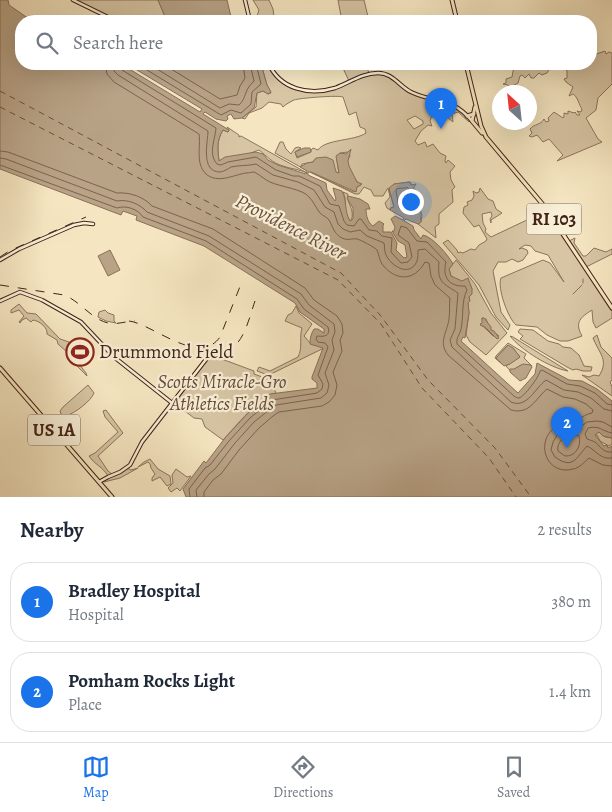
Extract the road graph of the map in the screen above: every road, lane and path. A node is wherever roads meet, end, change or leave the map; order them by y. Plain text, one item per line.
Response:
1 (73, 0) edge
2 (245, 0) edge
3 (452, 0) edge
4 (104, 15) edge
5 (249, 15) edge
6 (456, 15) edge
7 (272, 70) edge
8 (467, 70) edge
9 (476, 107) junction
10 (474, 114) junction
11 (467, 116) junction
12 (472, 122) junction
13 (486, 137) junction
14 (93, 224) dead end
15 (0, 260) edge
16 (0, 301) edge
17 (612, 308) edge
18 (211, 353) dead end
19 (0, 368) edge
20 (172, 403) junction
21 (99, 482) junction
22 (112, 497) edge

1 - 4 street
2 - 5 street
3 - 6 main road
7 - 11 street
8 - 9 main road, RI 103
9 - 10 main road, RI 103
9 - 12 main road
9 - 13 main road, RI 103
10 - 11 main road
10 - 12 main road, RI 103
11 - 12 street
12 - 13 main road, RI 103
13 - 17 main road, RI 103
14 - 15 street
16 - 20 street
18 - 20 street
19 - 21 main road, US 1A
20 - 21 street
21 - 22 main road, US 1A

